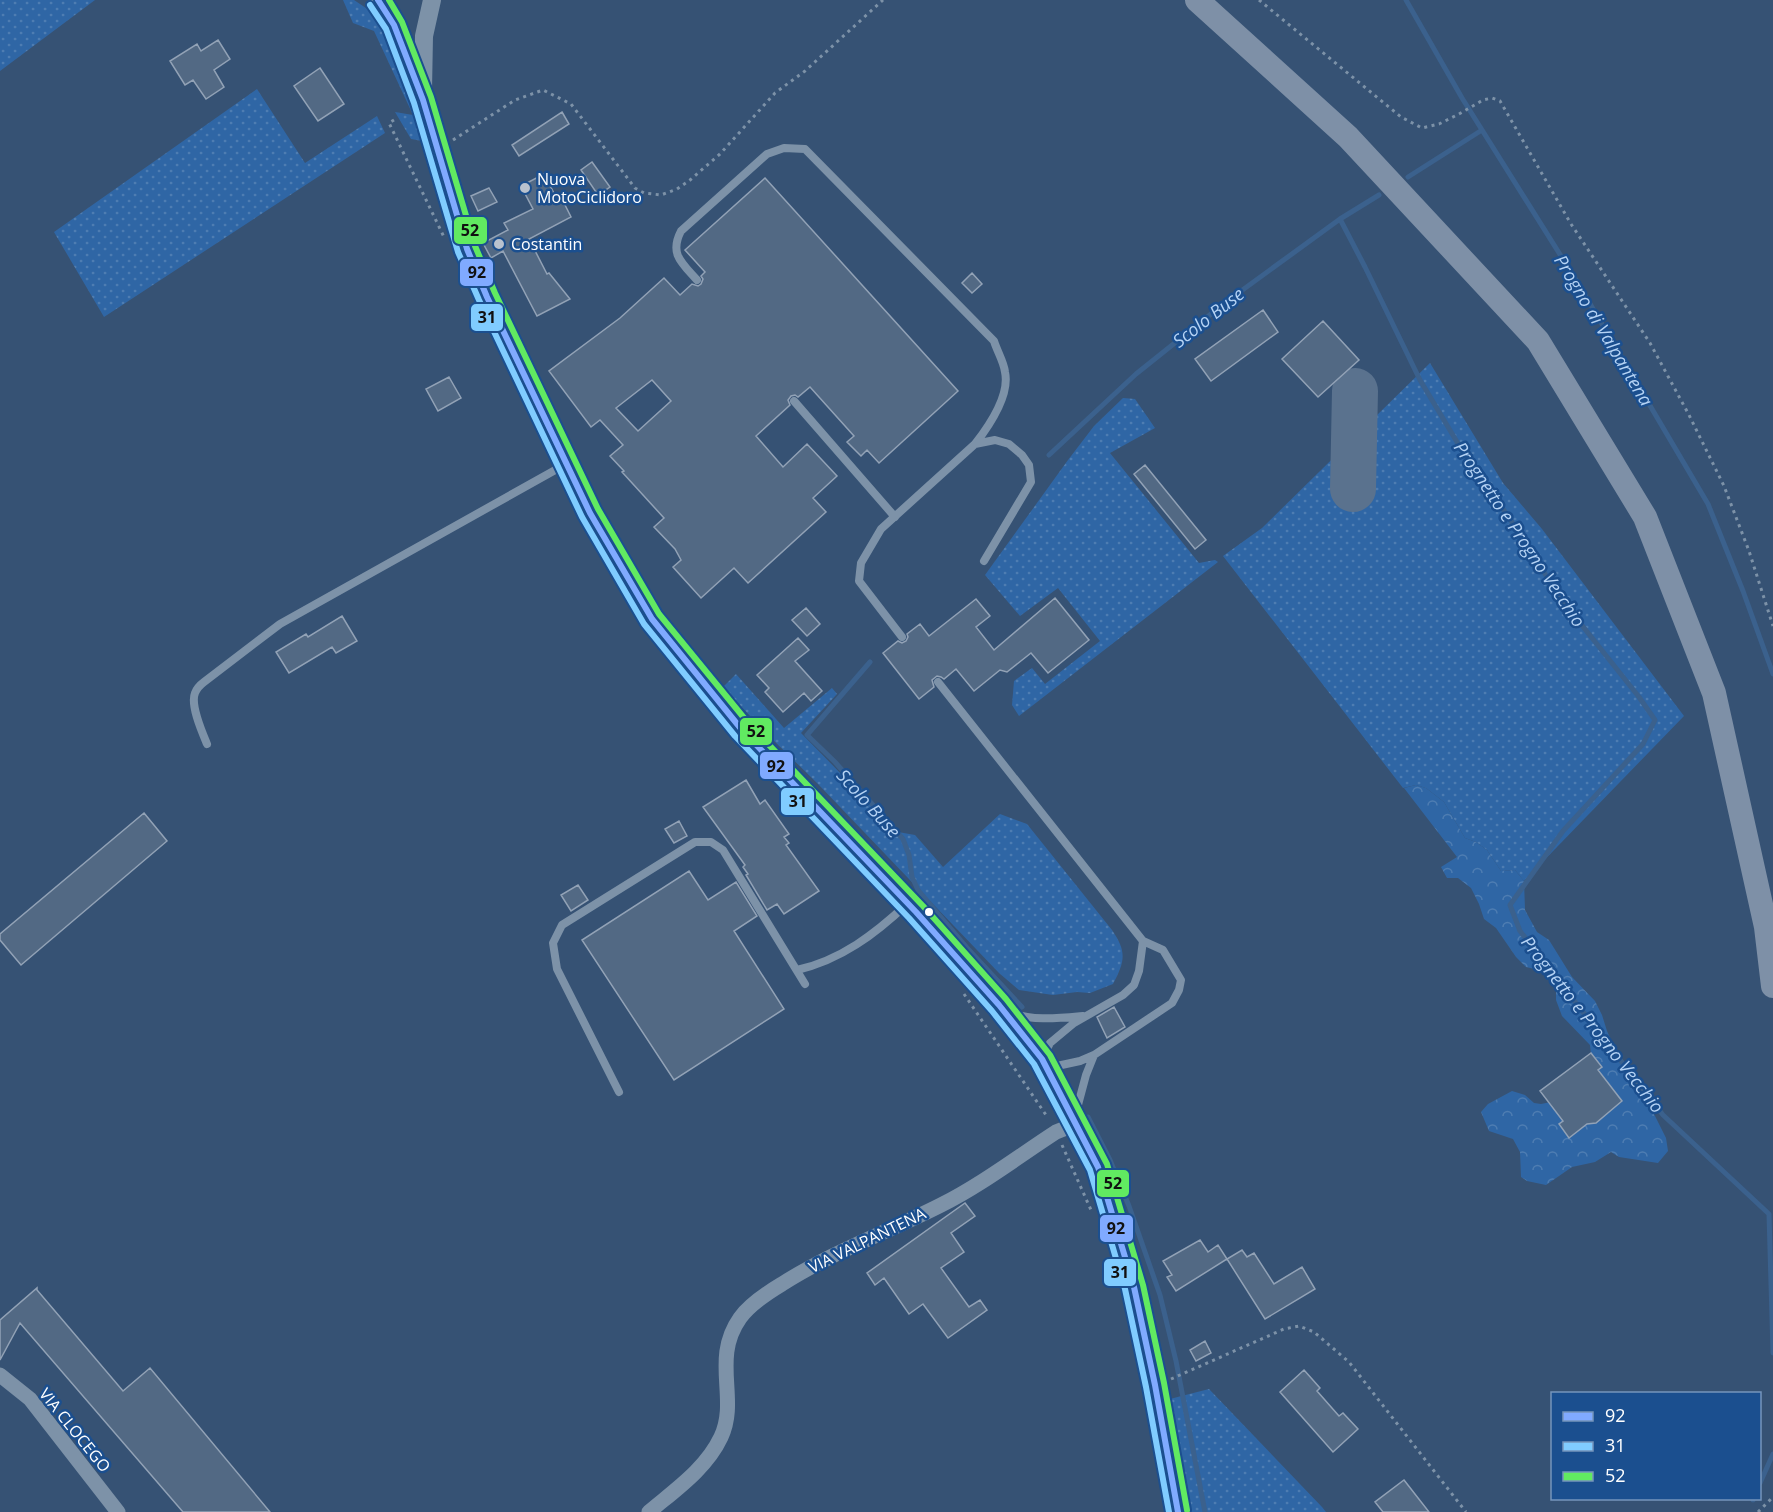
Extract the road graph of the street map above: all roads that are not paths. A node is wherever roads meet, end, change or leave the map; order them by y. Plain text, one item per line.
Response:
1 (378, 0) edge
2 (432, 0) edge
3 (1197, 0) edge
4 (423, 100) junction
5 (697, 280) dead end
6 (794, 401) dead end
7 (975, 444) junction
8 (566, 464) junction
9 (895, 517) junction
10 (984, 561) dead end
11 (902, 637) dead end
12 (938, 682) dead end
13 (207, 744) dead end
14 (908, 904) junction
15 (1143, 941) junction
16 (797, 970) junction
17 (805, 984) dead end
18 (1773, 986) edge
19 (999, 1005) junction
20 (1084, 1016) junction
21 (1094, 1055) junction
22 (1042, 1059) junction
23 (619, 1092) dead end
24 (1075, 1122) junction
25 (0, 1375) edge
26 (118, 1512) edge
27 (649, 1512) edge
28 (1178, 1512) edge

1 - 4 street
2 - 4 street
3 - 18 highway
4 - 8 street
5 - 7 lane
6 - 9 lane
7 - 9 lane
7 - 10 lane
8 - 13 lane
8 - 14 street
9 - 11 lane
12 - 15 lane
14 - 16 lane
14 - 19 street
15 - 20 lane
15 - 21 lane
16 - 17 lane
16 - 23 lane
19 - 20 lane
19 - 22 street
20 - 22 lane
21 - 22 lane
21 - 24 lane
22 - 24 street
24 - 27 street, VIA VALPANTENA
24 - 28 street
25 - 26 street, VIA CLOCEGO

